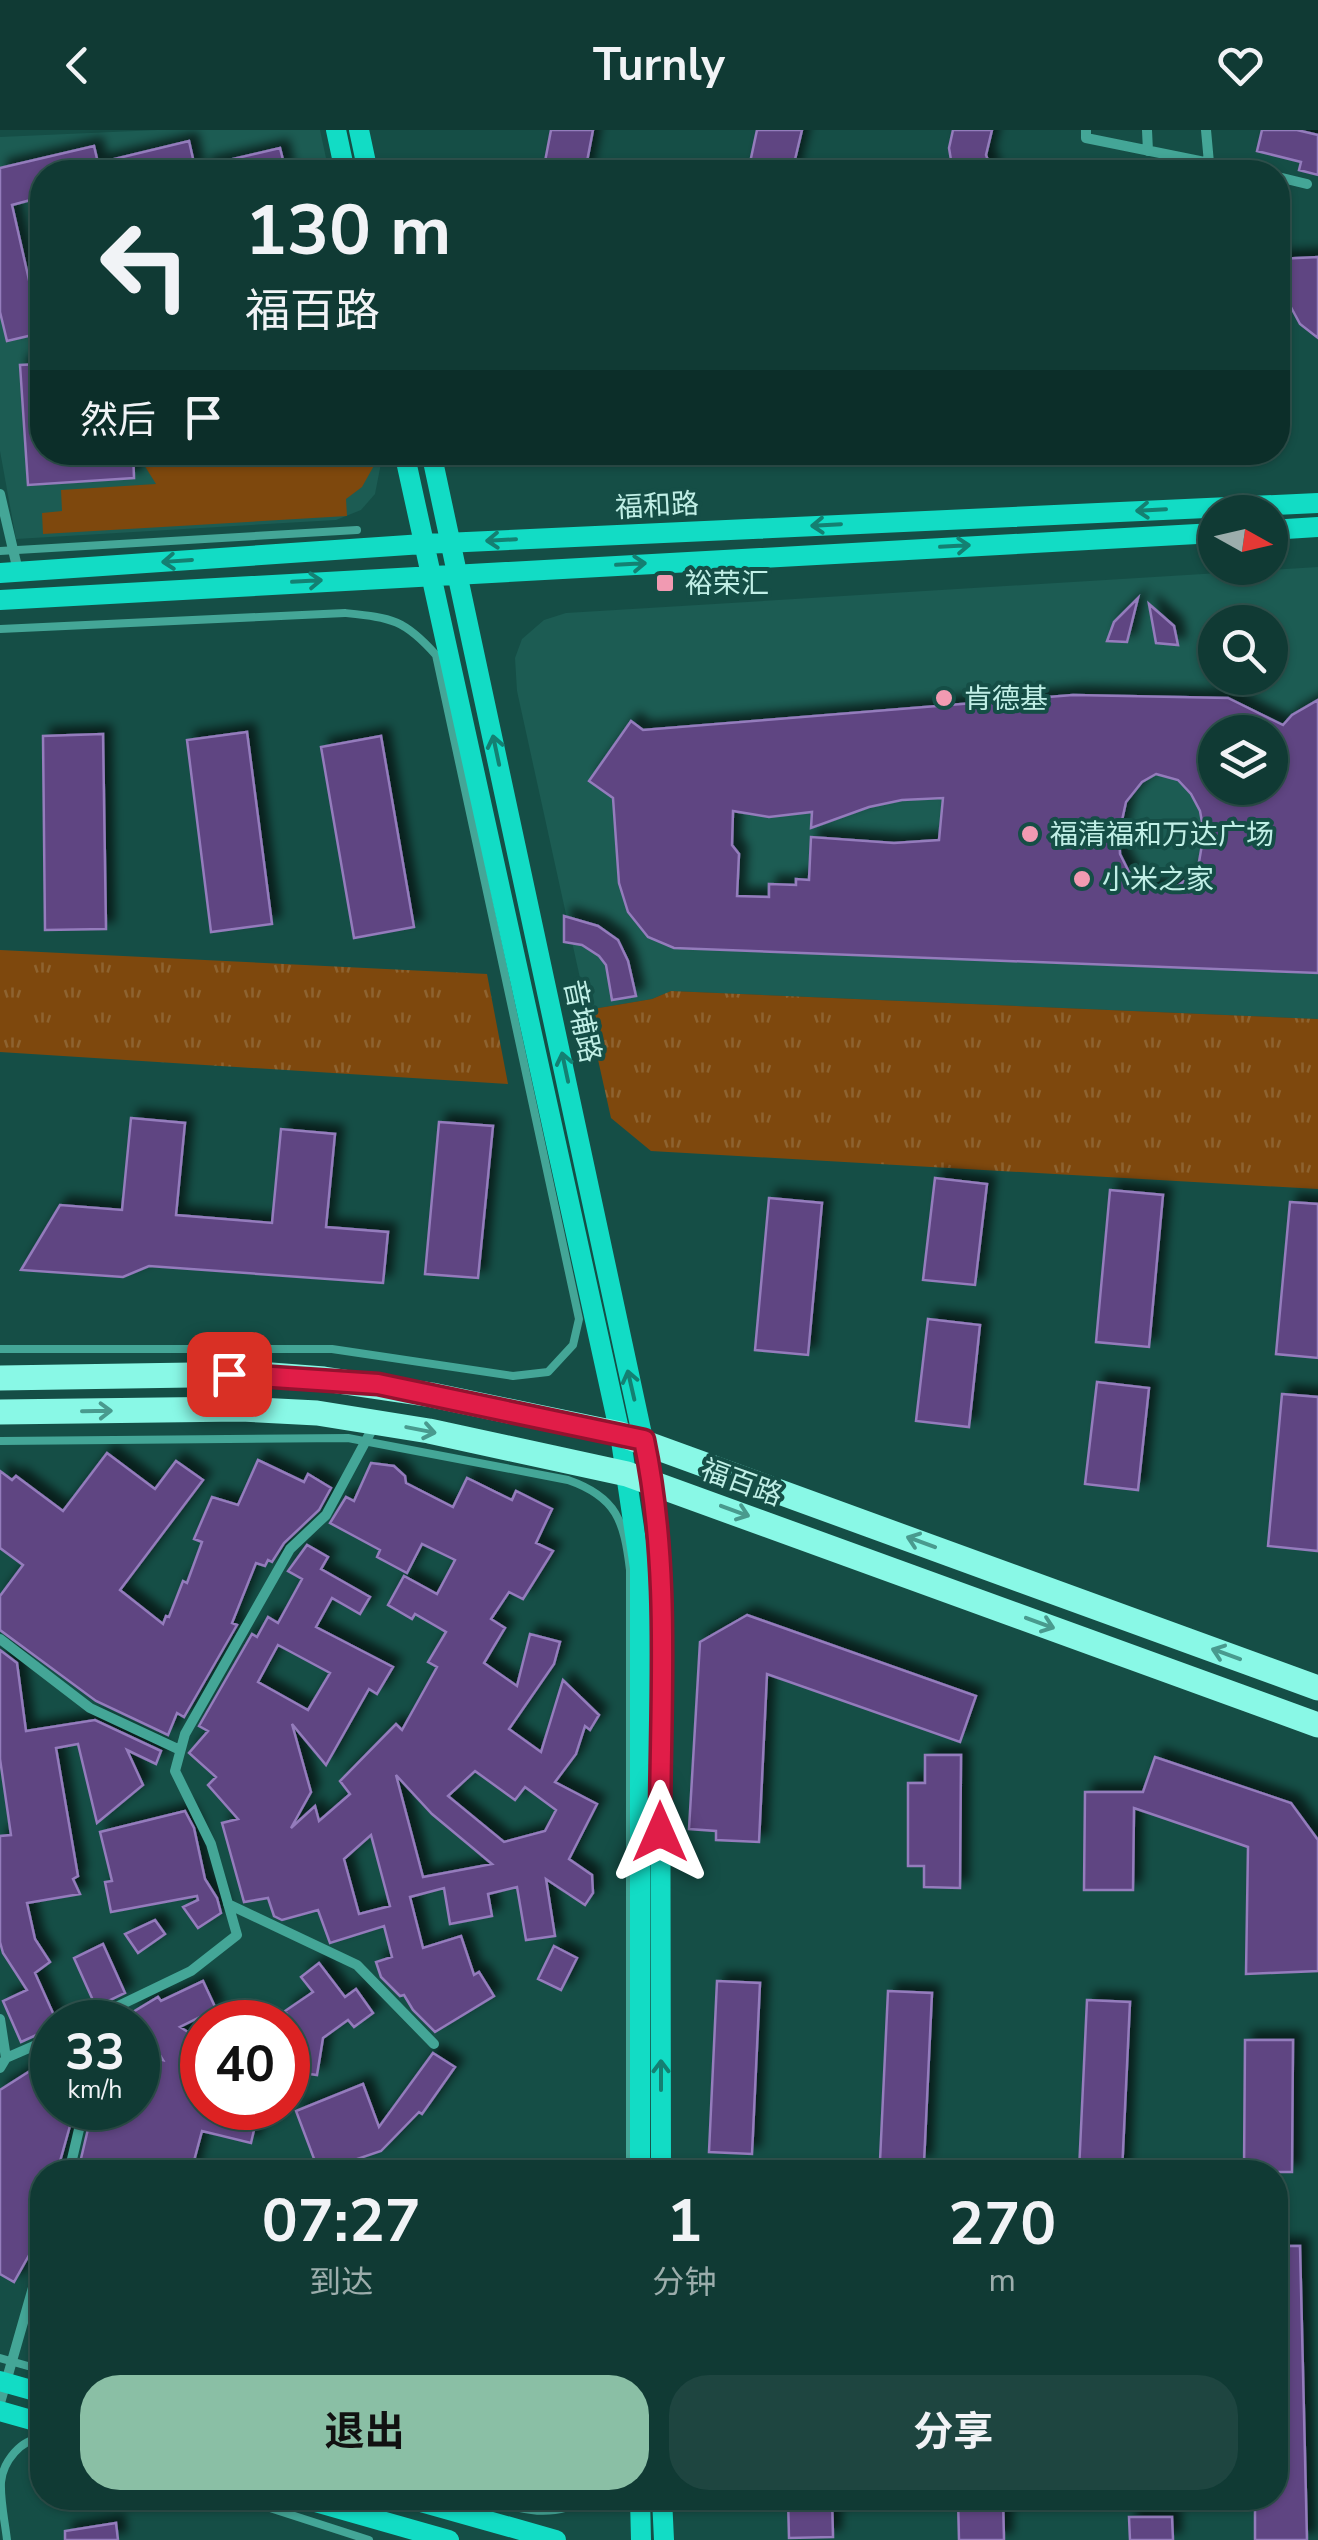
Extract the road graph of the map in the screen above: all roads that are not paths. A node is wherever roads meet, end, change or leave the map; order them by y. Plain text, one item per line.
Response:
1 (336, 130) edge
2 (359, 130) edge
3 (1086, 130) edge
4 (1147, 130) edge
5 (1206, 130) edge
6 (1148, 150) junction
7 (342, 160) edge
8 (365, 160) edge
9 (1194, 160) edge
10 (1208, 160) edge
11 (1290, 180) edge
12 (1308, 184) dead end
13 (407, 465) edge
14 (433, 465) edge
15 (0, 494) edge
16 (1318, 502) edge
17 (1318, 527) edge
18 (1288, 529) edge
19 (356, 530) dead end
20 (1198, 534) edge
21 (450, 542) junction
22 (423, 544) junction
23 (0, 550) edge
24 (13, 550) junction
25 (9, 573) edge
26 (457, 573) junction
27 (428, 574) junction
28 (0, 600) edge
29 (0, 629) edge
30 (0, 1349) edge
31 (0, 1378) edge
32 (0, 1412) edge
33 (372, 1432) junction
34 (632, 1437) junction
35 (0, 1441) edge
36 (640, 1477) junction
37 (0, 1639) edge
38 (1316, 1686) edge
39 (1314, 1726) edge
40 (180, 1750) junction
41 (228, 1904) junction
42 (132, 2000) edge
43 (0, 2019) edge
44 (434, 2044) dead end
45 (30, 2049) edge
46 (3, 2063) edge
47 (78, 2130) edge
48 (71, 2160) edge
49 (630, 2160) edge
50 (640, 2160) edge
51 (661, 2160) edge
52 (30, 2290) edge
53 (6, 2359) edge
54 (30, 2366) edge
55 (2, 2382) edge
56 (30, 2390) edge
57 (0, 2407) edge
58 (30, 2418) edge
59 (30, 2441) edge
60 (276, 2510) edge
61 (343, 2510) edge
62 (450, 2510) edge
63 (641, 2510) edge
64 (663, 2510) edge
65 (7, 2540) edge
66 (369, 2540) edge
67 (449, 2540) edge
68 (556, 2540) edge
69 (642, 2540) edge
70 (664, 2540) edge

1 - 7 street
2 - 8 street
3 - 6 street
4 - 6 street
5 - 10 street
6 - 9 street
11 - 12 street
13 - 22 street, 音埔路
14 - 21 street, 音埔路
15 - 24 street
16 -> 21 street, 福和路
17 - 18 street
19 - 24 lane
26 -> 20 street, 福和路
21 - 22 street, 福和路
21 - 26 street, 音埔路
22 -> 25 street, 福和路
22 - 27 street, 音埔路
23 - 24 lane
24 - 25 street
26 - 27 street, 福和路
34 -> 26 street, 音埔路
28 -> 27 street, 福和路
27 - 34 street, 音埔路
29 - 30 lane
31 - 34 main road, 福百路
32 -> 33 main road, 福百路
33 - 35 lane
33 -> 36 main road, 福百路
33 - 40 street
33 - 49 lane
34 - 36 street, 音埔路
38 -> 34 main road, 福百路
36 -> 39 main road, 福百路
36 - 50 street
51 -> 36 street
37 - 40 street
40 - 41 street
41 - 42 street
41 - 44 street
43 - 46 street
45 - 46 street
47 - 48 street
52 - 53 street
53 - 54 lane
53 - 55 street
55 - 56 street
55 - 57 street
57 - 58 street
59 - 65 lane
60 - 66 lane
61 - 67 street
62 - 68 street
63 - 69 street
64 - 70 street

